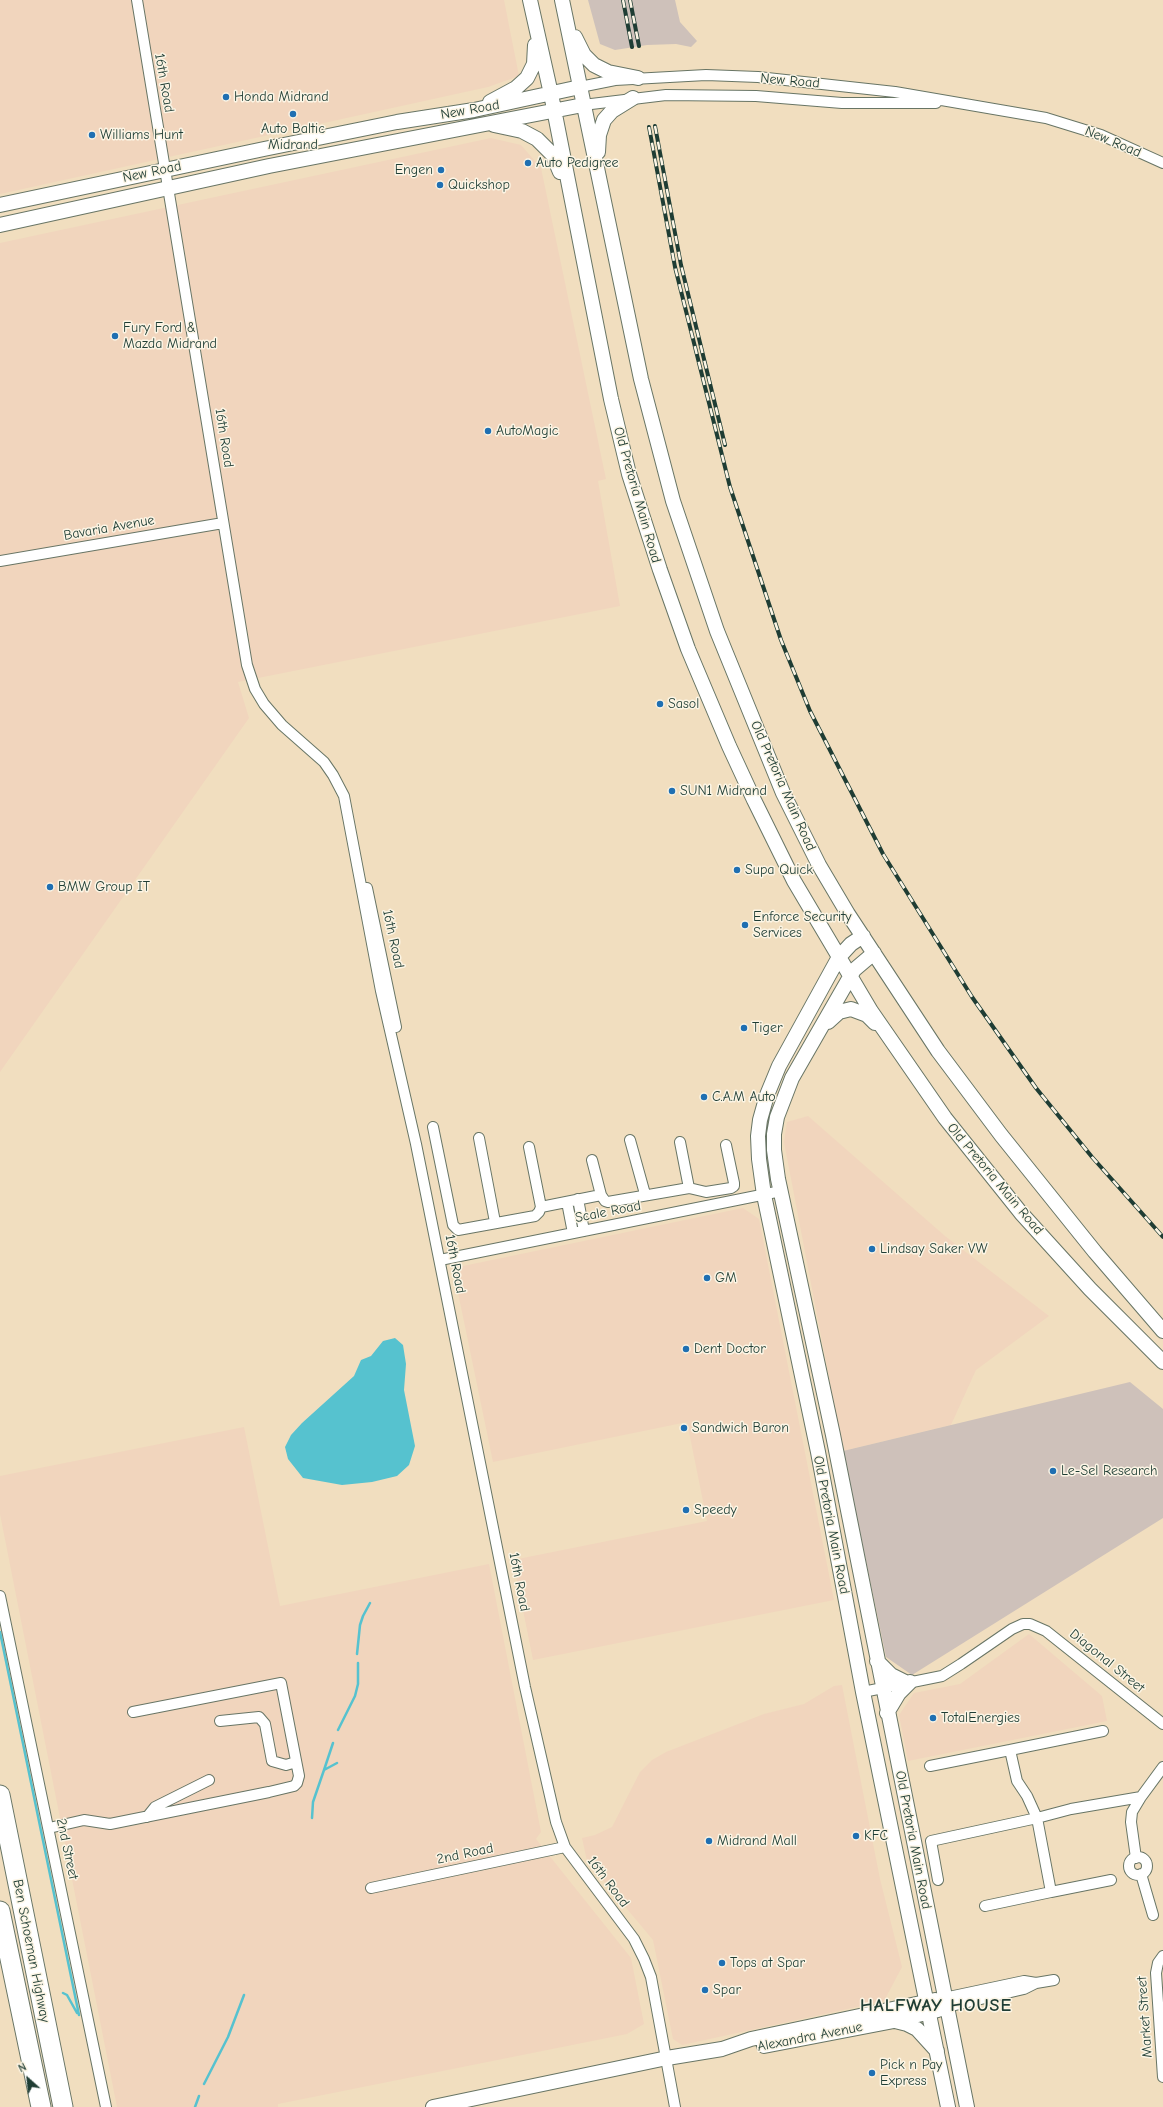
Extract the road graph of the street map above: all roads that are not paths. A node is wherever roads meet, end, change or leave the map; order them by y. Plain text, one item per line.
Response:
1 (137, 0) edge
2 (530, 0) edge
3 (562, 0) edge
4 (532, 14) junction
5 (638, 78) junction
6 (580, 87) junction
7 (551, 94) junction
8 (633, 98) junction
9 (944, 102) junction
10 (583, 104) junction
11 (474, 110) junction
12 (554, 110) junction
13 (488, 124) junction
14 (596, 161) junction
15 (1163, 163) edge
16 (166, 169) junction
17 (169, 189) junction
18 (0, 205) edge
19 (572, 207) junction
20 (0, 225) edge
21 (223, 523) junction
22 (0, 561) edge
23 (863, 936) junction
24 (874, 953) junction
25 (839, 958) junction
26 (850, 977) junction
27 (816, 1034) junction
28 (892, 1045) junction
29 (433, 1127) dead end
30 (479, 1138) dead end
31 (630, 1140) dead end
32 (680, 1142) dead end
33 (726, 1145) dead end
34 (528, 1147) dead end
35 (592, 1160) dead end
36 (689, 1188) junction
37 (781, 1191) junction
38 (601, 1194) junction
39 (645, 1194) junction
40 (764, 1195) junction
41 (578, 1199) junction
42 (567, 1202) junction
43 (541, 1207) junction
44 (495, 1222) junction
45 (584, 1231) junction
46 (573, 1233) junction
47 (440, 1260) junction
48 (1163, 1331) edge
49 (1163, 1362) edge
50 (0, 1596) edge
51 (877, 1661) junction
52 (909, 1682) junction
53 (882, 1689) junction
54 (863, 1692) junction
55 (132, 1712) dead end
56 (887, 1713) junction
57 (220, 1721) dead end
58 (1163, 1724) edge
59 (1103, 1731) dead end
60 (1010, 1750) junction
61 (296, 1762) junction
62 (930, 1766) dead end
63 (1163, 1768) edge
64 (209, 1780) dead end
65 (0, 1795) edge
66 (1141, 1797) junction
67 (147, 1817) junction
68 (1037, 1818) junction
69 (49, 1828) junction
70 (565, 1847) junction
71 (938, 1880) dead end
72 (1111, 1880) dead end
73 (371, 1888) dead end
74 (1051, 1892) junction
75 (985, 1906) dead end
76 (0, 1911) edge
77 (1153, 1914) dead end
78 (1162, 1957) edge
79 (1054, 1980) dead end
80 (946, 2003) junction
81 (928, 2007) junction
82 (894, 2021) junction
83 (722, 2049) junction
84 (938, 2053) junction
85 (667, 2058) junction
86 (1163, 2077) edge
87 (41, 2107) edge
88 (63, 2107) edge
89 (106, 2107) edge
90 (433, 2107) edge
91 (675, 2107) edge
92 (948, 2107) edge
93 (967, 2107) edge

1 - 16 street, 16th Road
2 - 4 main road, Old Pretoria Main Road
3 - 5 main road
3 - 6 main road, Old Pretoria Main Road
4 - 7 main road, Old Pretoria Main Road
4 - 11 main road
5 - 6 street, New Road
5 - 9 street, New Road
6 - 7 main road, New Road
6 - 10 main road, Old Pretoria Main Road
7 - 11 main road, New Road
7 - 12 main road, Old Pretoria Main Road
8 - 9 street, New Road
8 - 10 street, New Road
8 - 14 main road
9 - 15 street, New Road
10 - 12 main road, New Road
10 - 14 main road, Old Pretoria Main Road
11 - 16 main road, New Road
12 - 13 main road, New Road
12 - 19 main road, Old Pretoria Main Road
13 - 17 main road, New Road
13 - 19 main road
14 - 23 main road, Old Pretoria Main Road
16 - 17 street, 16th Road
16 - 18 main road, New Road
17 - 20 main road, New Road
17 - 21 street, 16th Road
19 - 25 main road, Old Pretoria Main Road
21 - 22 street, Bavaria Avenue
21 - 47 street, 16th Road
23 - 24 main road, Old Pretoria Main Road
23 - 25 main road, Old Pretoria Main Road
24 - 26 main road, Old Pretoria Main Road
24 - 48 main road, Old Pretoria Main Road
25 - 26 main road, Old Pretoria Main Road
25 - 40 main road, Old Pretoria Main Road
26 - 27 main road, Old Pretoria Main Road
26 - 28 main road, Old Pretoria Main Road
27 - 28 main road
27 - 37 main road, Old Pretoria Main Road
28 - 49 main road, Old Pretoria Main Road
29 - 44 street
30 - 44 street
31 - 39 street
32 - 36 street
33 - 36 street
34 - 43 street
35 - 38 street
36 - 39 street
37 - 40 street, Scale Road
37 - 51 main road, Old Pretoria Main Road
38 - 39 street
38 - 41 street
40 - 45 street, Scale Road
40 - 54 main road, Old Pretoria Main Road
41 - 42 street
41 - 45 street
42 - 43 street
42 - 46 street
43 - 44 street
45 - 46 street, Scale Road
46 - 47 street, Scale Road
47 - 70 street, 16th Road
50 - 69 street, 2nd Street
51 - 52 main road
51 - 53 main road, Old Pretoria Main Road
52 - 53 street
52 - 56 main road
52 - 58 street, Diagonal Street
53 - 54 street
53 - 56 main road, Old Pretoria Main Road
54 - 81 main road, Old Pretoria Main Road
55 - 61 street
56 - 80 main road, Old Pretoria Main Road
57 - 61 street
59 - 60 street
60 - 62 street
60 - 68 street
61 - 67 street
63 - 66 street
64 - 67 street
65 - 88 highway, Ben Schoeman Highway
66 - 68 street
66 - 77 street
67 - 69 street
68 - 71 street
68 - 74 street
69 - 89 street, 2nd Street
70 - 73 street, 2nd Road
70 - 85 street, 16th Road
72 - 74 street
74 - 75 street
76 - 87 highway, Ben Schoeman Highway
78 - 86 street, Market Street
79 - 80 street, Alexandra Avenue
80 - 81 main road, Alexandra Avenue
80 - 93 main road, Old Pretoria Main Road
81 - 82 main road, Alexandra Avenue
81 - 83 main road, Alexandra Avenue
81 - 84 main road, Old Pretoria Main Road
82 - 83 main road, Alexandra Avenue
82 - 84 main road
83 - 85 main road, Alexandra Avenue
84 - 92 main road, Old Pretoria Main Road
85 - 90 main road, Alexandra Avenue
85 - 91 street, 16th Road

